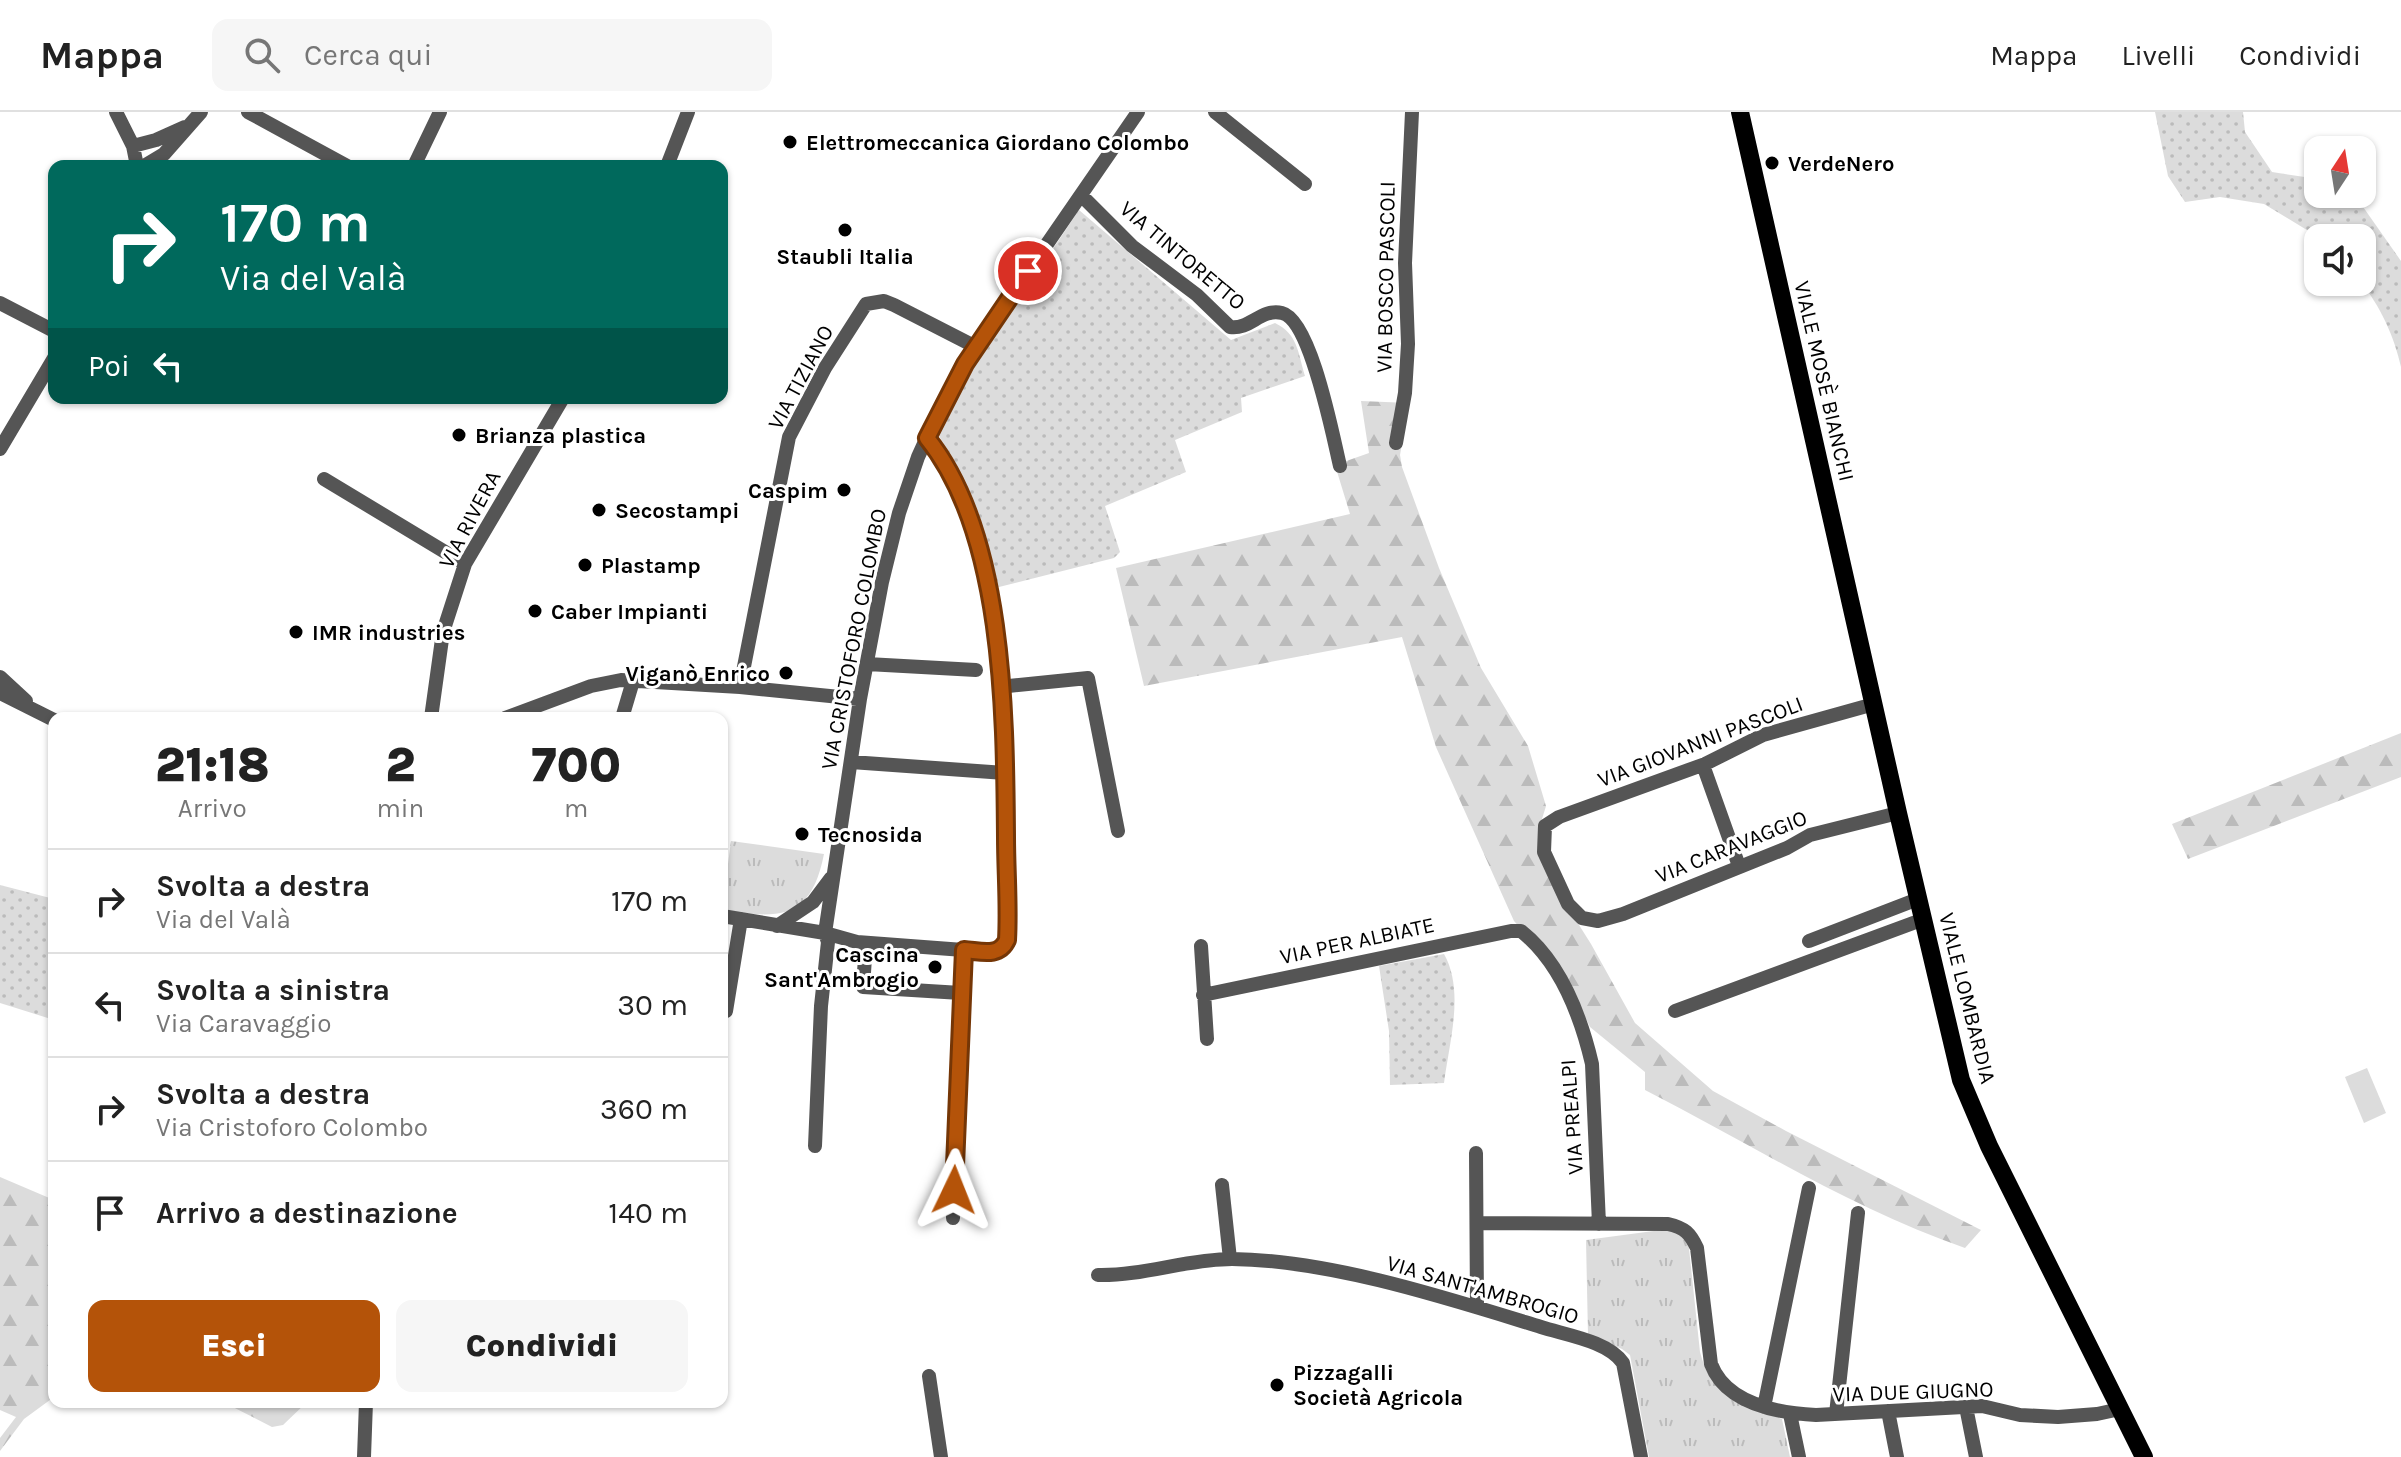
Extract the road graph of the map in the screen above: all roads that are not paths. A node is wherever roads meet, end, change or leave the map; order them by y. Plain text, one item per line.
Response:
1 (116, 112) edge
2 (201, 112) edge
3 (248, 112) edge
4 (440, 112) edge
5 (688, 112) edge
6 (1138, 112) edge
7 (1215, 112) edge
8 (1412, 112) edge
9 (1740, 112) edge
10 (190, 125) junction
11 (133, 146) junction
12 (136, 160) edge
13 (154, 160) edge
14 (336, 160) edge
15 (417, 160) edge
16 (669, 160) edge
17 (1305, 184) dead end
18 (1081, 195) junction
19 (0, 303) edge
20 (48, 328) edge
21 (976, 347) junction
22 (48, 368) edge
23 (559, 404) edge
24 (927, 438) junction
25 (1396, 443) dead end
26 (0, 449) edge
27 (1340, 466) dead end
28 (324, 479) dead end
29 (465, 564) junction
30 (1865, 660) joint
31 (867, 664) junction
32 (976, 670) dead end
33 (0, 677) edge
34 (633, 681) junction
35 (740, 687) junction
36 (999, 687) junction
37 (0, 693) edge
38 (860, 699) junction
39 (1874, 704) junction
40 (432, 712) edge
41 (521, 712) edge
42 (624, 712) edge
43 (38, 713) junction
44 (48, 717) edge
45 (851, 762) junction
46 (1703, 765) junction
47 (1005, 773) junction
48 (1898, 813) junction
49 (1118, 831) dead end
50 (1739, 866) junction
51 (834, 874) junction
52 (1918, 899) junction
53 (728, 917) edge
54 (1582, 918) joint
55 (741, 919) junction
56 (1924, 919) junction
57 (777, 926) junction
58 (1521, 931) joint
59 (825, 933) junction
60 (1809, 941) dead end
61 (866, 943) junction
62 (1201, 946) dead end
63 (964, 950) junction
64 (961, 993) junction
65 (1203, 995) junction
66 (728, 999) edge
67 (1675, 1011) dead end
68 (1207, 1039) dead end
69 (815, 1146) dead end
70 (1476, 1153) dead end
71 (1222, 1185) dead end
72 (1809, 1188) dead end
73 (1858, 1213) dead end
74 (953, 1218) dead end
75 (1477, 1223) junction
76 (1599, 1224) junction
77 (1230, 1259) junction
78 (1098, 1275) dead end
79 (1477, 1307) junction
80 (929, 1376) dead end
81 (1764, 1407) junction
82 (1966, 1407) junction
83 (366, 1408) edge
84 (2120, 1409) junction
85 (1888, 1411) junction
86 (1790, 1414) junction
87 (1836, 1414) junction
88 (364, 1457) edge
89 (941, 1457) edge
90 (1641, 1457) edge
91 (1799, 1457) edge
92 (1897, 1457) edge
93 (1976, 1457) edge
94 (2144, 1457) edge

1 - 11 street
2 - 10 street
3 - 14 street
4 - 15 street
5 - 16 street
6 - 18 street, VIA CRISTOFORO COLOMBO
7 - 17 street
8 - 25 street, VIA BOSCO PASCOLI
9 - 30 main road, VIALE MOSÈ BIANCHI
10 - 11 street
10 - 13 street
11 - 12 street
18 - 21 street, VIA CRISTOFORO COLOMBO
18 - 27 street, VIA TINTORETTO
19 - 20 street
21 - 24 street, VIA CRISTOFORO COLOMBO
21 - 35 street, VIA TIZIANO
22 - 26 street
23 - 29 street, VIA RIVERA
24 - 31 street, VIA CRISTOFORO COLOMBO
24 - 36 street
28 - 29 street
29 - 40 street, VIA RIVERA
30 - 39 main road, VIALE LOMBARDIA
31 - 32 street
31 - 38 street, VIA CRISTOFORO COLOMBO
33 - 43 street
34 - 35 street
34 - 41 street
34 - 42 street
35 - 38 street
36 - 47 street
36 - 49 street
37 - 43 street
38 - 45 street, VIA CRISTOFORO COLOMBO
39 - 46 street, VIA GIOVANNI PASCOLI
39 - 48 main road, VIALE LOMBARDIA
43 - 44 street
45 - 47 street
45 - 51 street, VIA CRISTOFORO COLOMBO
46 - 50 street
46 - 54 street, VIA GIOVANNI PASCOLI
47 - 63 street
48 - 50 street, VIA CARAVAGGIO
48 - 52 main road, VIALE LOMBARDIA
50 - 54 street, VIA CARAVAGGIO
51 - 57 street
51 - 59 street, VIA CRISTOFORO COLOMBO
52 - 56 main road, VIALE LOMBARDIA
52 - 60 street
53 - 55 street
55 - 57 street
55 - 66 street
56 - 67 street
56 - 84 main road, VIALE LOMBARDIA
57 - 59 street
58 - 65 street, VIA PER ALBIATE
58 - 76 street, VIA PREALPI
59 - 61 street
59 - 69 street
61 - 63 street
61 - 64 street
62 - 65 street
63 - 64 street
64 - 74 street
65 - 68 street
70 - 75 street
71 - 77 street
72 - 81 street
73 - 87 street
75 - 76 street
75 - 79 street
76 - 81 street, VIA DUE GIUGNO
77 - 78 street
77 - 79 street, VIA SANT'AMBROGIO
79 - 90 street, VIA SANT'AMBROGIO
80 - 89 street
81 - 86 street, VIA DUE GIUGNO
82 - 84 street, VIA DUE GIUGNO
82 - 85 street, VIA DUE GIUGNO
82 - 93 street
83 - 88 street
84 - 94 main road, VIALE LOMBARDIA
85 - 87 street, VIA DUE GIUGNO
85 - 92 street
86 - 87 street, VIA DUE GIUGNO
86 - 91 street

